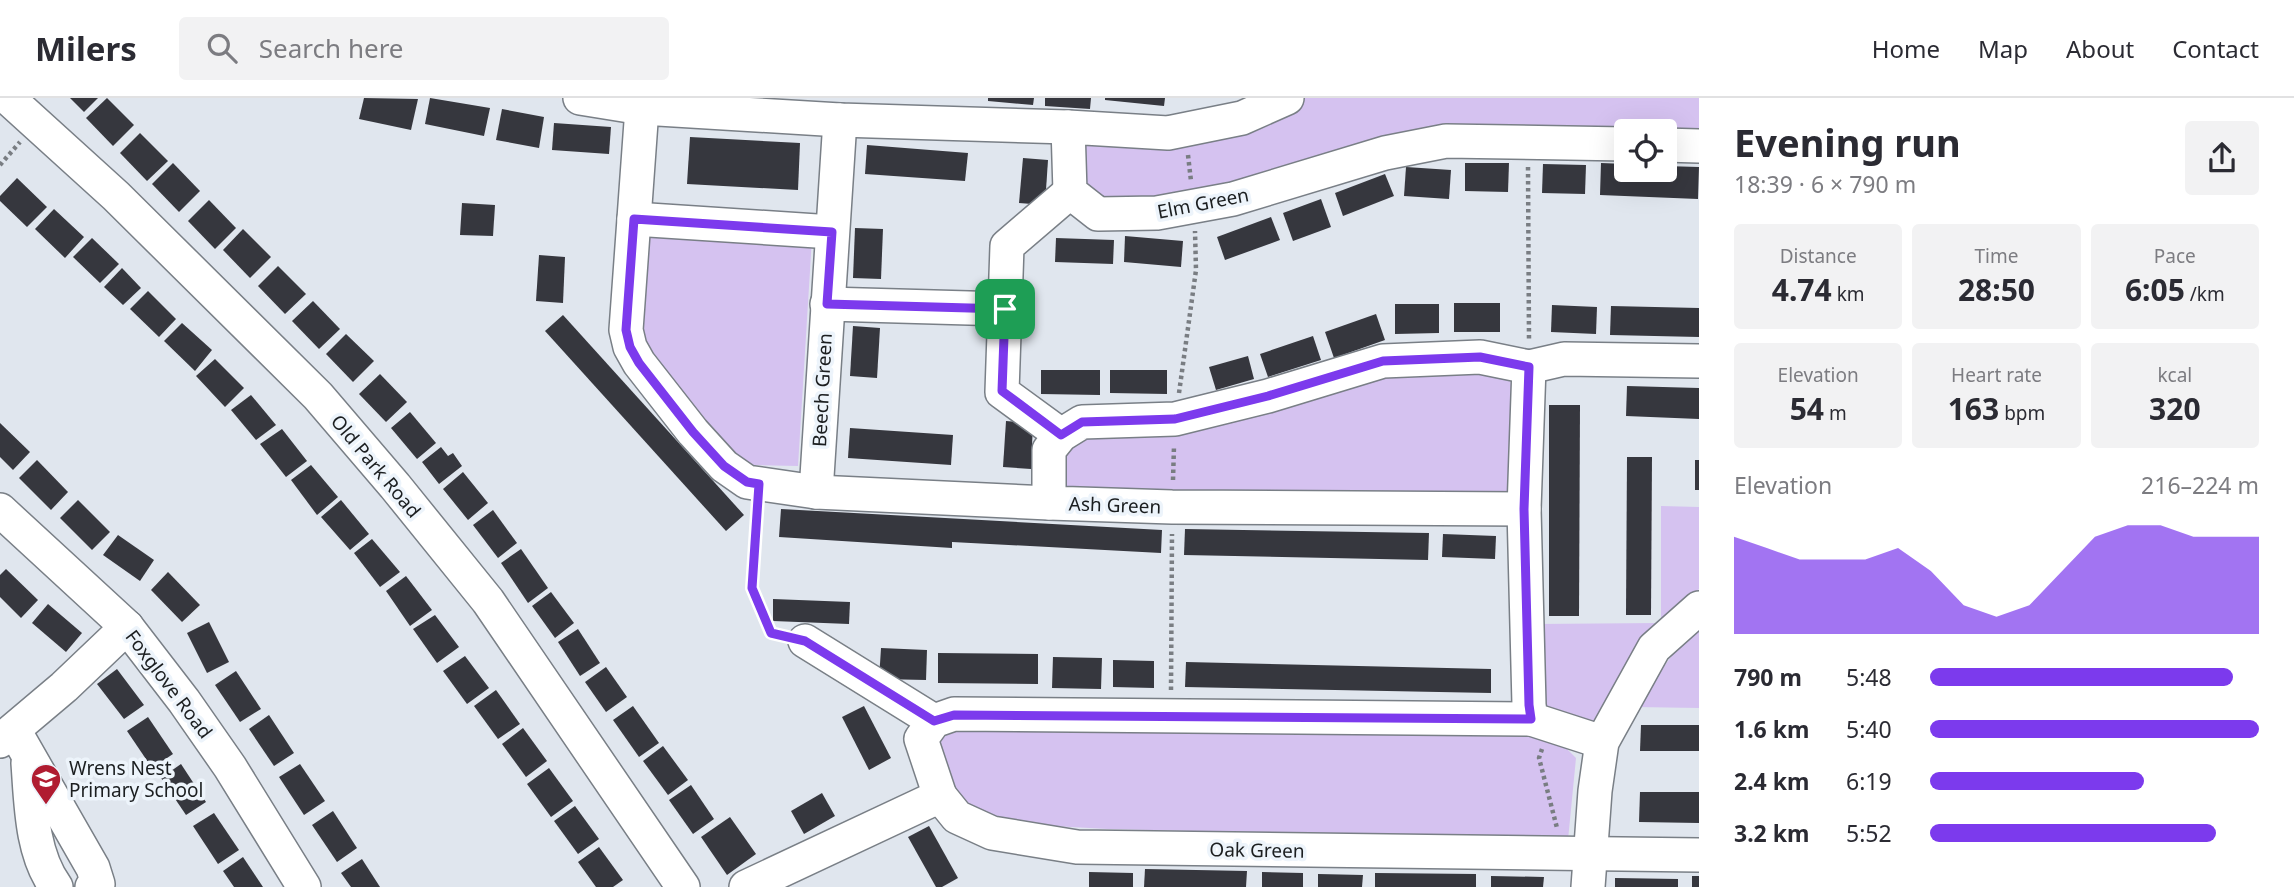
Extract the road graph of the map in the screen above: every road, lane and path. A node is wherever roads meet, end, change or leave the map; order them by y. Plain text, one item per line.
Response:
1 (8, 98) edge
2 (580, 98) edge
3 (1287, 98) edge
4 (642, 103) edge
5 (839, 120) junction
6 (1068, 127) junction
7 (1528, 142) junction
8 (1614, 144) edge
9 (1677, 145) edge
10 (1699, 146) edge
11 (1070, 192) junction
12 (634, 219) junction
13 (832, 232) junction
14 (827, 304) junction
15 (1005, 309) junction
16 (1699, 361) edge
17 (1529, 367) junction
18 (1061, 435) junction
19 (759, 484) junction
20 (816, 492) junction
21 (1049, 503) junction
22 (1524, 509) junction
23 (0, 510) edge
24 (1699, 608) edge
25 (127, 627) junction
26 (805, 641) joint
27 (934, 721) junction
28 (1541, 722) junction
29 (14, 742) edge
30 (1602, 742) junction
31 (940, 796) junction
32 (1699, 855) edge
33 (1579, 865) edge
34 (55, 887) edge
35 (92, 887) edge
36 (304, 887) edge
37 (682, 887) edge
38 (747, 887) edge

1 - 37 street, Old Park Road
2 - 4 street
3 - 6 street
4 - 5 street
4 - 12 street
5 - 6 street
5 - 13 street, Beech Green
6 - 11 street
7 - 8 street, Elm Green
7 - 11 street, Elm Green
7 - 17 path
9 - 10 street
11 - 15 street
12 - 13 street
12 - 19 street
13 - 14 street, Beech Green
14 - 15 street
14 - 20 street, Beech Green
15 - 18 street
16 - 17 street
17 - 18 street
17 - 22 street
18 - 21 street, Ash Green
19 - 20 street
19 - 26 path
20 - 21 street
21 - 22 street, Ash Green
22 - 28 street
23 - 25 street, Foxglove Road
24 - 30 street
25 - 29 street
25 - 36 street, Foxglove Road
26 - 27 street
27 - 28 street
27 - 31 street, Oak Green
28 - 30 street
28 - 33 path
29 - 34 street
29 - 35 street
30 - 33 street
31 - 33 street, Oak Green
31 - 38 street
32 - 33 street, Oak Green

